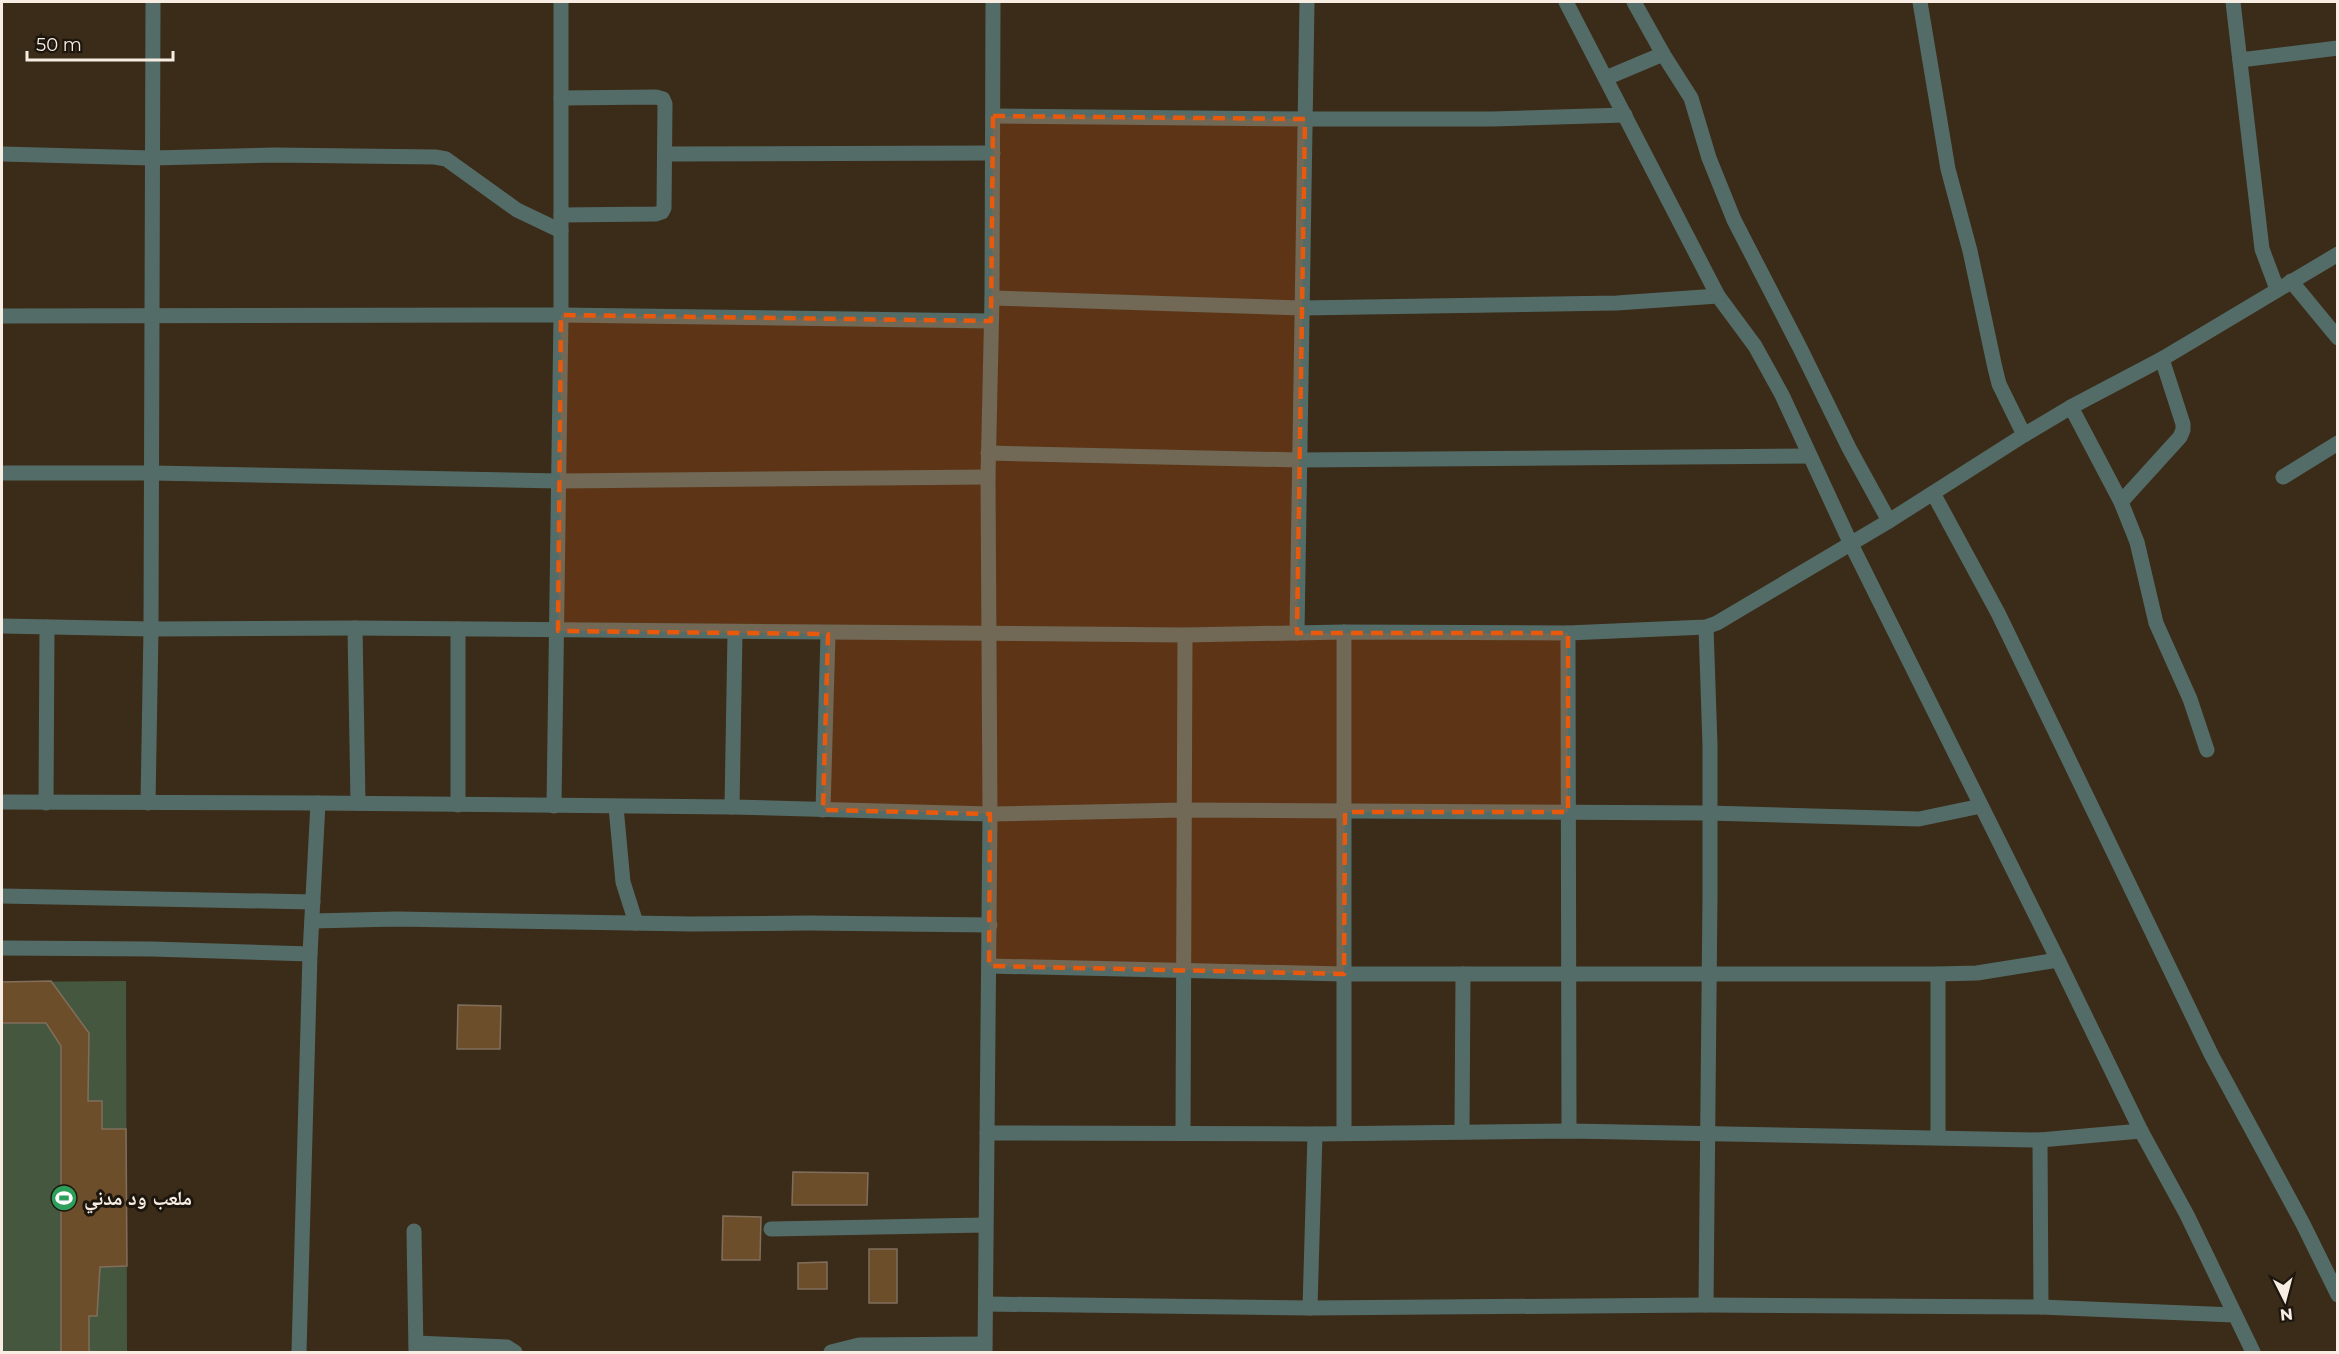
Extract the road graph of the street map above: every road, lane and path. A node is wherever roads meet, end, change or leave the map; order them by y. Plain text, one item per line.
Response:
1 (153, 2) edge
2 (561, 2) edge
3 (993, 2) edge
4 (1307, 2) edge
5 (1566, 2) edge
6 (1634, 2) edge
7 (1920, 2) edge
8 (2233, 2) edge
9 (2337, 48) edge
10 (1663, 54) junction
11 (2240, 60) junction
12 (1606, 78) junction
13 (561, 98) junction
14 (1625, 115) junction
15 (993, 116) junction
16 (1305, 119) junction
17 (993, 153) junction
18 (2, 154) edge
19 (666, 154) junction
20 (152, 158) junction
21 (561, 215) junction
22 (561, 231) junction
23 (2337, 254) edge
24 (2284, 285) junction
25 (1718, 296) junction
26 (992, 298) junction
27 (1302, 308) junction
28 (152, 314) junction
29 (561, 315) junction
30 (2, 316) edge
31 (990, 321) junction
32 (2337, 338) edge
33 (2162, 359) junction
34 (2071, 407) junction
35 (2024, 435) junction
36 (2337, 443) edge
37 (988, 453) junction
38 (1810, 456) junction
39 (1299, 460) junction
40 (2, 473) edge
41 (152, 473) junction
42 (988, 477) junction
43 (2283, 477) dead end
44 (560, 481) junction
45 (1933, 493) junction
46 (2121, 502) junction
47 (1889, 521) junction
48 (1850, 542) junction
49 (2, 626) edge
50 (47, 627) junction
51 (1706, 627) junction
52 (355, 628) junction
53 (152, 629) junction
54 (458, 629) junction
55 (558, 631) junction
56 (1344, 632) junction
57 (735, 633) junction
58 (1297, 633) junction
59 (1568, 633) junction
60 (828, 634) junction
61 (990, 634) junction
62 (1185, 634) junction
63 (2207, 750) dead end
64 (2, 802) edge
65 (46, 802) junction
66 (148, 803) junction
67 (318, 803) junction
68 (358, 803) junction
69 (458, 805) junction
70 (554, 806) junction
71 (1982, 806) junction
72 (616, 807) junction
73 (732, 807) junction
74 (824, 810) junction
75 (1184, 810) junction
76 (1345, 812) junction
77 (1568, 812) junction
78 (1708, 813) junction
79 (990, 814) junction
80 (2, 896) edge
81 (313, 902) junction
82 (312, 921) junction
83 (636, 923) junction
84 (990, 926) junction
85 (2, 948) edge
86 (310, 954) junction
87 (2058, 960) junction
88 (989, 966) junction
89 (1185, 971) junction
90 (1344, 974) junction
91 (1462, 974) junction
92 (1710, 974) junction
93 (1938, 974) junction
94 (1568, 975) junction
95 (1569, 1131) junction
96 (2141, 1131) junction
97 (1183, 1132) junction
98 (1344, 1132) junction
99 (1462, 1132) junction
100 (987, 1133) junction
101 (1707, 1133) junction
102 (1315, 1134) junction
103 (1938, 1137) junction
104 (2040, 1140) junction
105 (986, 1225) junction
106 (771, 1229) dead end
107 (414, 1231) dead end
108 (2337, 1295) edge
109 (986, 1304) junction
110 (1706, 1305) junction
111 (2041, 1306) junction
112 (1310, 1308) junction
113 (2234, 1315) junction
114 (416, 1348) edge
115 (985, 1348) edge
116 (299, 1353) edge
117 (515, 1353) edge
118 (831, 1353) edge
119 (2253, 1353) edge

1 - 20 street
2 - 13 street
3 - 15 street
4 - 16 street
5 - 12 street
6 - 10 street
7 - 35 street
8 - 11 street
9 - 11 street
10 - 12 street
10 - 47 street
11 - 24 street
12 - 14 street
13 - 19 street
13 - 21 street
14 - 16 street
14 - 25 street
15 - 16 street
15 - 17 street
16 - 27 street
17 - 19 street
17 - 26 street
18 - 20 street
19 - 21 street
20 - 22 street
20 - 28 street
21 - 22 street
22 - 29 street
23 - 24 street
24 - 32 street
24 - 33 street
25 - 27 street
25 - 38 street
26 - 27 street
26 - 31 street
27 - 39 street
28 - 29 street
28 - 30 street
28 - 41 street
29 - 31 street
29 - 44 street
31 - 37 street
33 - 34 street
33 - 46 street
34 - 35 street
34 - 46 street
35 - 45 street
36 - 43 street
37 - 39 street
37 - 42 street
38 - 39 street
38 - 48 street
39 - 58 street
40 - 41 street
41 - 44 street
41 - 53 street
42 - 44 street
42 - 61 street
44 - 55 street
45 - 47 street
45 - 108 street
46 - 63 street
47 - 48 street
48 - 51 street
48 - 71 street
49 - 50 street
50 - 53 street
50 - 65 street
51 - 59 street
51 - 78 street
52 - 53 street
52 - 54 street
52 - 68 street
53 - 66 street
54 - 55 street
54 - 69 street
55 - 57 street
55 - 70 street
56 - 58 street
56 - 59 street
56 - 76 street
57 - 60 street
57 - 73 street
58 - 62 street
59 - 77 street
60 - 61 street
60 - 74 street
61 - 62 street
61 - 79 street
62 - 75 street
64 - 65 street
65 - 66 street
66 - 67 street
67 - 68 street
67 - 81 street
68 - 69 street
69 - 70 street
70 - 72 street
71 - 78 street
71 - 87 street
72 - 73 street
72 - 83 street
73 - 74 street
74 - 79 street
75 - 76 street
75 - 79 street
75 - 89 street
76 - 77 street
76 - 90 street
77 - 78 street
77 - 94 street
78 - 92 street
79 - 84 street
80 - 81 street
81 - 82 street
82 - 83 street
82 - 86 street
83 - 84 street
84 - 88 street
85 - 86 street
86 - 116 street
87 - 93 street
87 - 96 street
88 - 89 street
88 - 100 street
89 - 90 street
89 - 97 street
90 - 91 street
90 - 98 street
91 - 94 street
91 - 99 street
92 - 93 street
92 - 94 street
92 - 101 street
93 - 103 street
94 - 95 street
95 - 99 street
95 - 101 street
96 - 104 street
96 - 113 street
97 - 100 street
97 - 102 street
98 - 99 street
98 - 102 street
100 - 105 street
101 - 103 street
101 - 110 street
102 - 112 street
103 - 104 street
104 - 111 street
105 - 106 street
105 - 109 street
107 - 114 street
109 - 112 street
109 - 115 street
110 - 111 street
110 - 112 street
111 - 113 street
113 - 119 street
114 - 117 street
115 - 118 street

